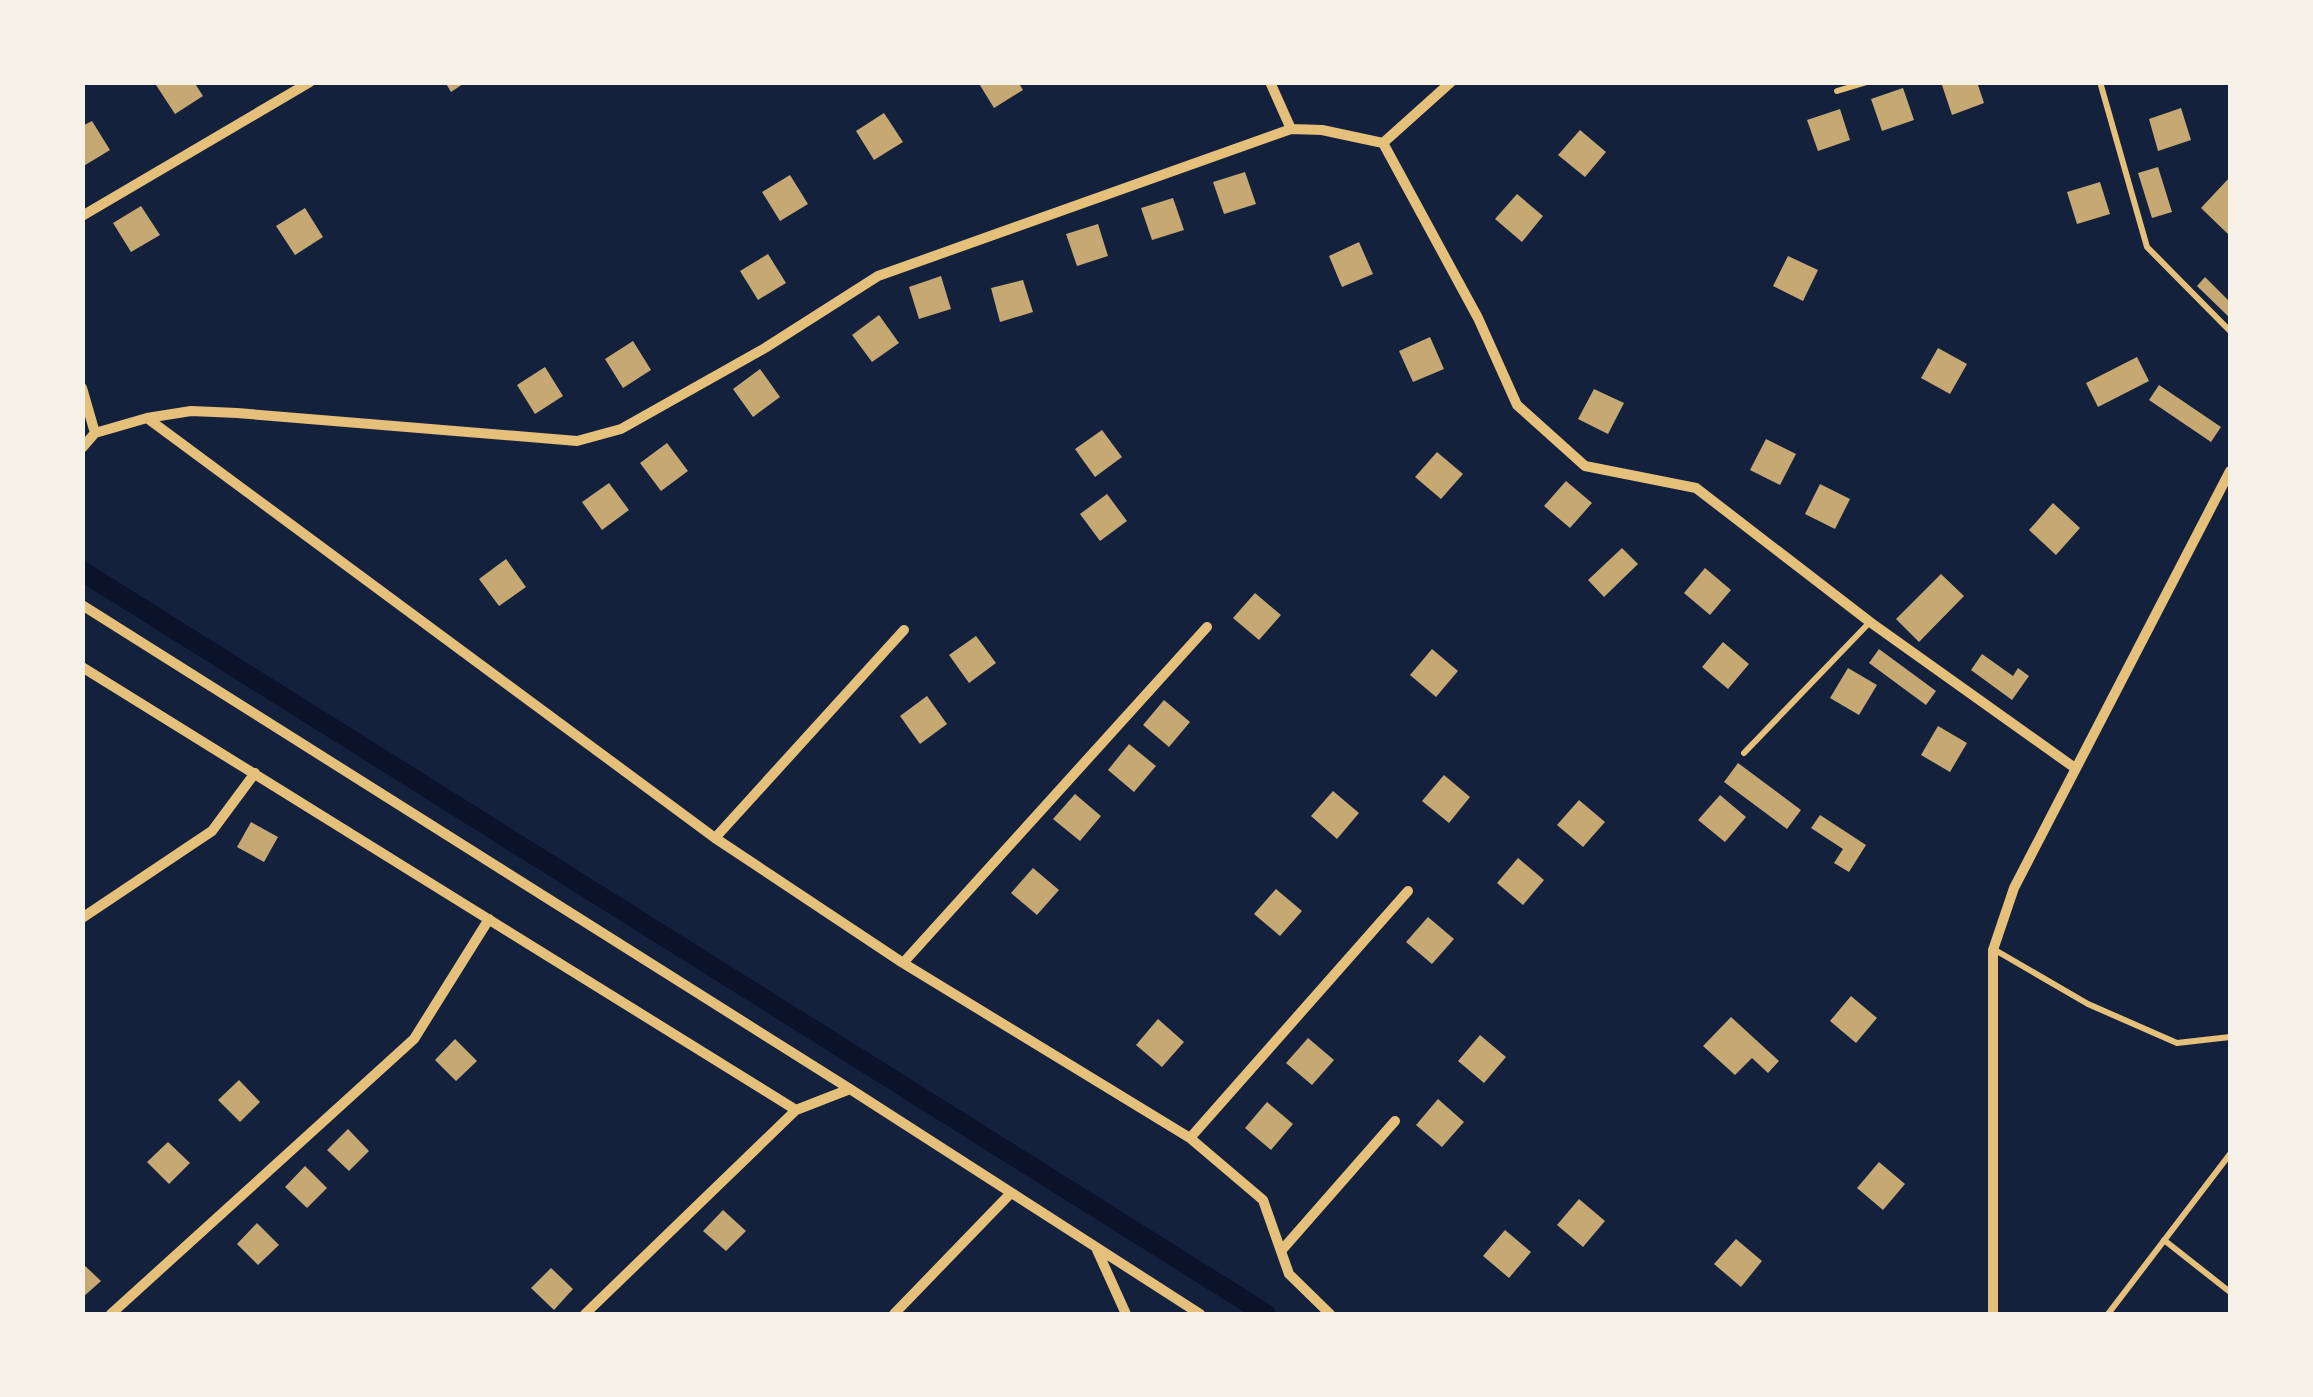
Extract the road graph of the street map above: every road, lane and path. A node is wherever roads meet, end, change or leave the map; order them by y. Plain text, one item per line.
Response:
1 (310, 82) edge
2 (1270, 82) edge
3 (1450, 82) edge
4 (1866, 82) edge
5 (2100, 82) edge
6 (1838, 91) dead end
7 (1290, 129) junction
8 (1383, 143) junction
9 (82, 216) edge
10 (2230, 331) edge
11 (82, 388) edge
12 (147, 418) junction
13 (95, 432) junction
14 (82, 448) edge
15 (2230, 470) edge
16 (82, 606) edge
17 (1870, 622) junction
18 (1207, 627) dead end
19 (904, 630) dead end
20 (82, 667) edge
21 (1744, 753) dead end
22 (2075, 768) junction
23 (255, 773) junction
24 (714, 838) junction
25 (1408, 891) dead end
26 (82, 918) edge
27 (489, 920) junction
28 (1994, 950) junction
29 (903, 963) junction
30 (2230, 1037) edge
31 (850, 1089) junction
32 (796, 1110) junction
33 (1395, 1120) dead end
34 (1190, 1138) junction
35 (2230, 1154) edge
36 (1010, 1194) junction
37 (2164, 1240) junction
38 (1097, 1249) junction
39 (1281, 1252) junction
40 (2230, 1292) edge
41 (111, 1314) edge
42 (585, 1314) edge
43 (894, 1314) edge
44 (1126, 1314) edge
45 (1200, 1314) edge
46 (1330, 1314) edge
47 (1993, 1314) edge
48 (2108, 1314) edge

1 - 9 street
2 - 7 street
3 - 8 street
4 - 6 lane
5 - 10 lane
7 - 8 street
7 - 12 street
8 - 17 street
11 - 13 street
12 - 13 street
12 - 24 street
13 - 14 street
15 - 22 street
16 - 31 street
17 - 21 lane
17 - 22 street
18 - 29 street
19 - 24 street
20 - 23 street
22 - 28 street
23 - 26 street
23 - 27 street
24 - 29 street
25 - 34 street
27 - 32 street
27 - 41 street
28 - 30 lane
28 - 47 street
29 - 34 street
31 - 32 street
31 - 36 street
32 - 42 street
33 - 39 street
34 - 39 street
35 - 37 lane
36 - 38 street
36 - 43 street
37 - 40 lane
37 - 48 lane
38 - 44 street
38 - 45 street
39 - 46 street

